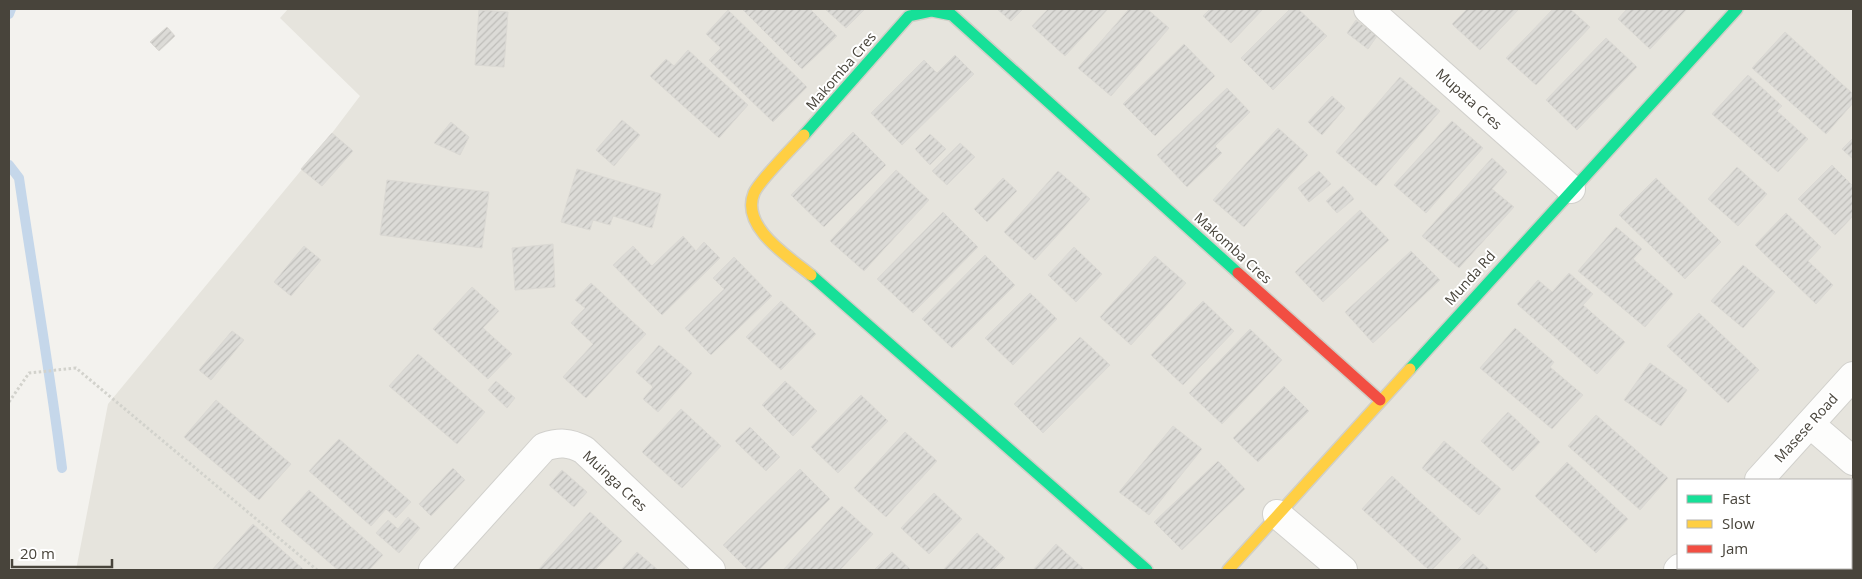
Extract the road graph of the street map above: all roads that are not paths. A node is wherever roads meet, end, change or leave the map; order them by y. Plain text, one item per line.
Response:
1 (1368, 9) edge
2 (1737, 9) edge
3 (1571, 189) junction
4 (1853, 376) edge
5 (1380, 400) junction
6 (1810, 424) junction
7 (1853, 461) edge
8 (1760, 479) edge
9 (1277, 514) junction
10 (433, 570) edge
11 (711, 570) edge
12 (1147, 570) edge
13 (1228, 570) edge
14 (1343, 570) edge

1 - 3 street, Mupata Cres
2 - 3 street, Munda Rd
3 - 5 street, Munda Rd
4 - 6 street, Masese Road
5 - 9 street, Munda Rd
5 - 12 street, Makomba Cres
6 - 7 street
6 - 8 street, Masese Road
9 - 13 street, Munda Rd
9 - 14 street
10 - 11 street, Muinga Cres

